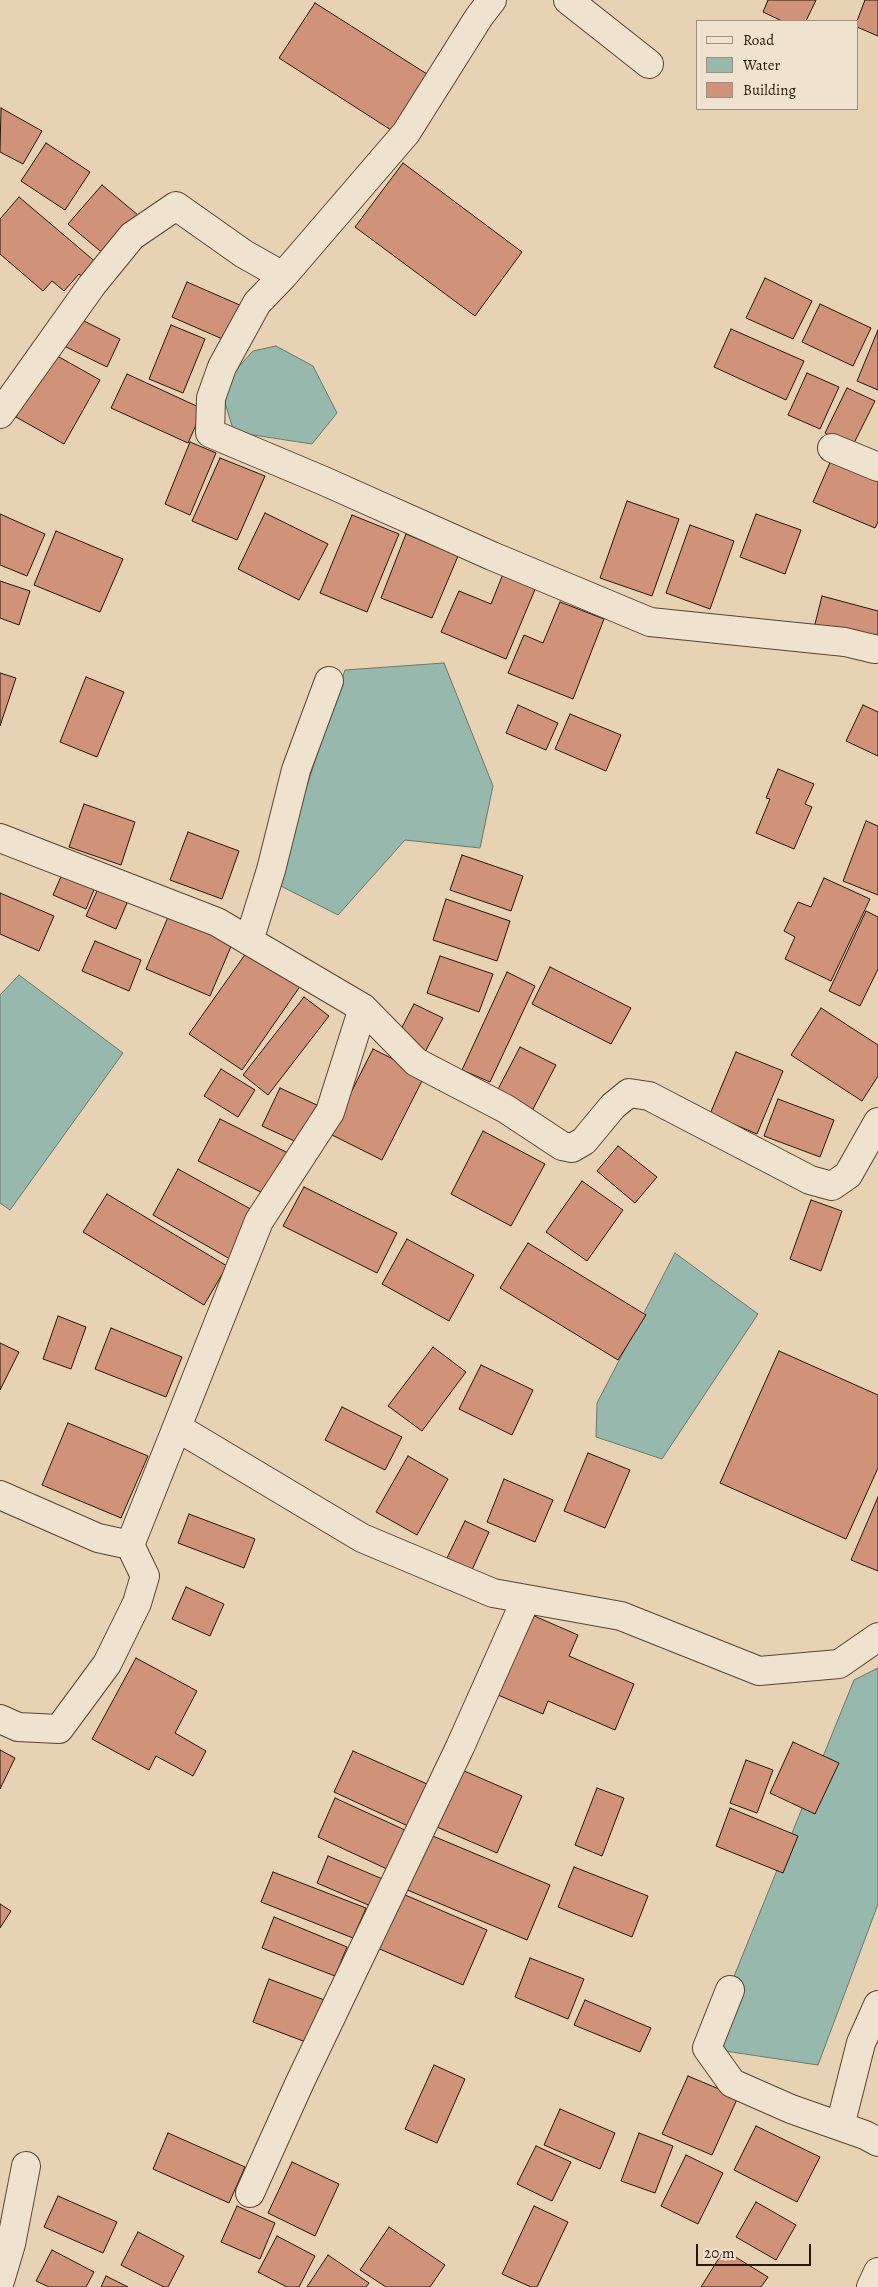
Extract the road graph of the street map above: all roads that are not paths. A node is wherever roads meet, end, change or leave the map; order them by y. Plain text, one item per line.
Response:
1 (492, 0) edge
2 (568, 0) edge
3 (649, 64) dead end
4 (283, 276) junction
5 (0, 414) edge
6 (832, 448) dead end
7 (878, 467) edge
8 (874, 649) dead end
9 (329, 681) dead end
10 (0, 838) edge
11 (248, 940) junction
12 (363, 1008) junction
13 (878, 1122) edge
14 (178, 1428) junction
15 (0, 1495) edge
16 (130, 1545) junction
17 (526, 1599) junction
18 (878, 1637) edge
19 (0, 1719) edge
20 (730, 1990) dead end
21 (878, 2005) edge
22 (840, 2126) junction
23 (878, 2142) edge
24 (26, 2166) dead end
25 (250, 2193) dead end
26 (878, 2272) edge
27 (0, 2281) edge
28 (871, 2287) edge

1 - 4 street
2 - 3 street
4 - 5 street
4 - 8 street
6 - 7 street
9 - 11 street
10 - 11 street
11 - 12 street
12 - 13 street
12 - 14 street
14 - 16 street
14 - 17 street
15 - 16 street
16 - 19 street
17 - 18 street
17 - 25 street
20 - 22 street
21 - 22 street
22 - 23 street
24 - 27 street
26 - 28 street

